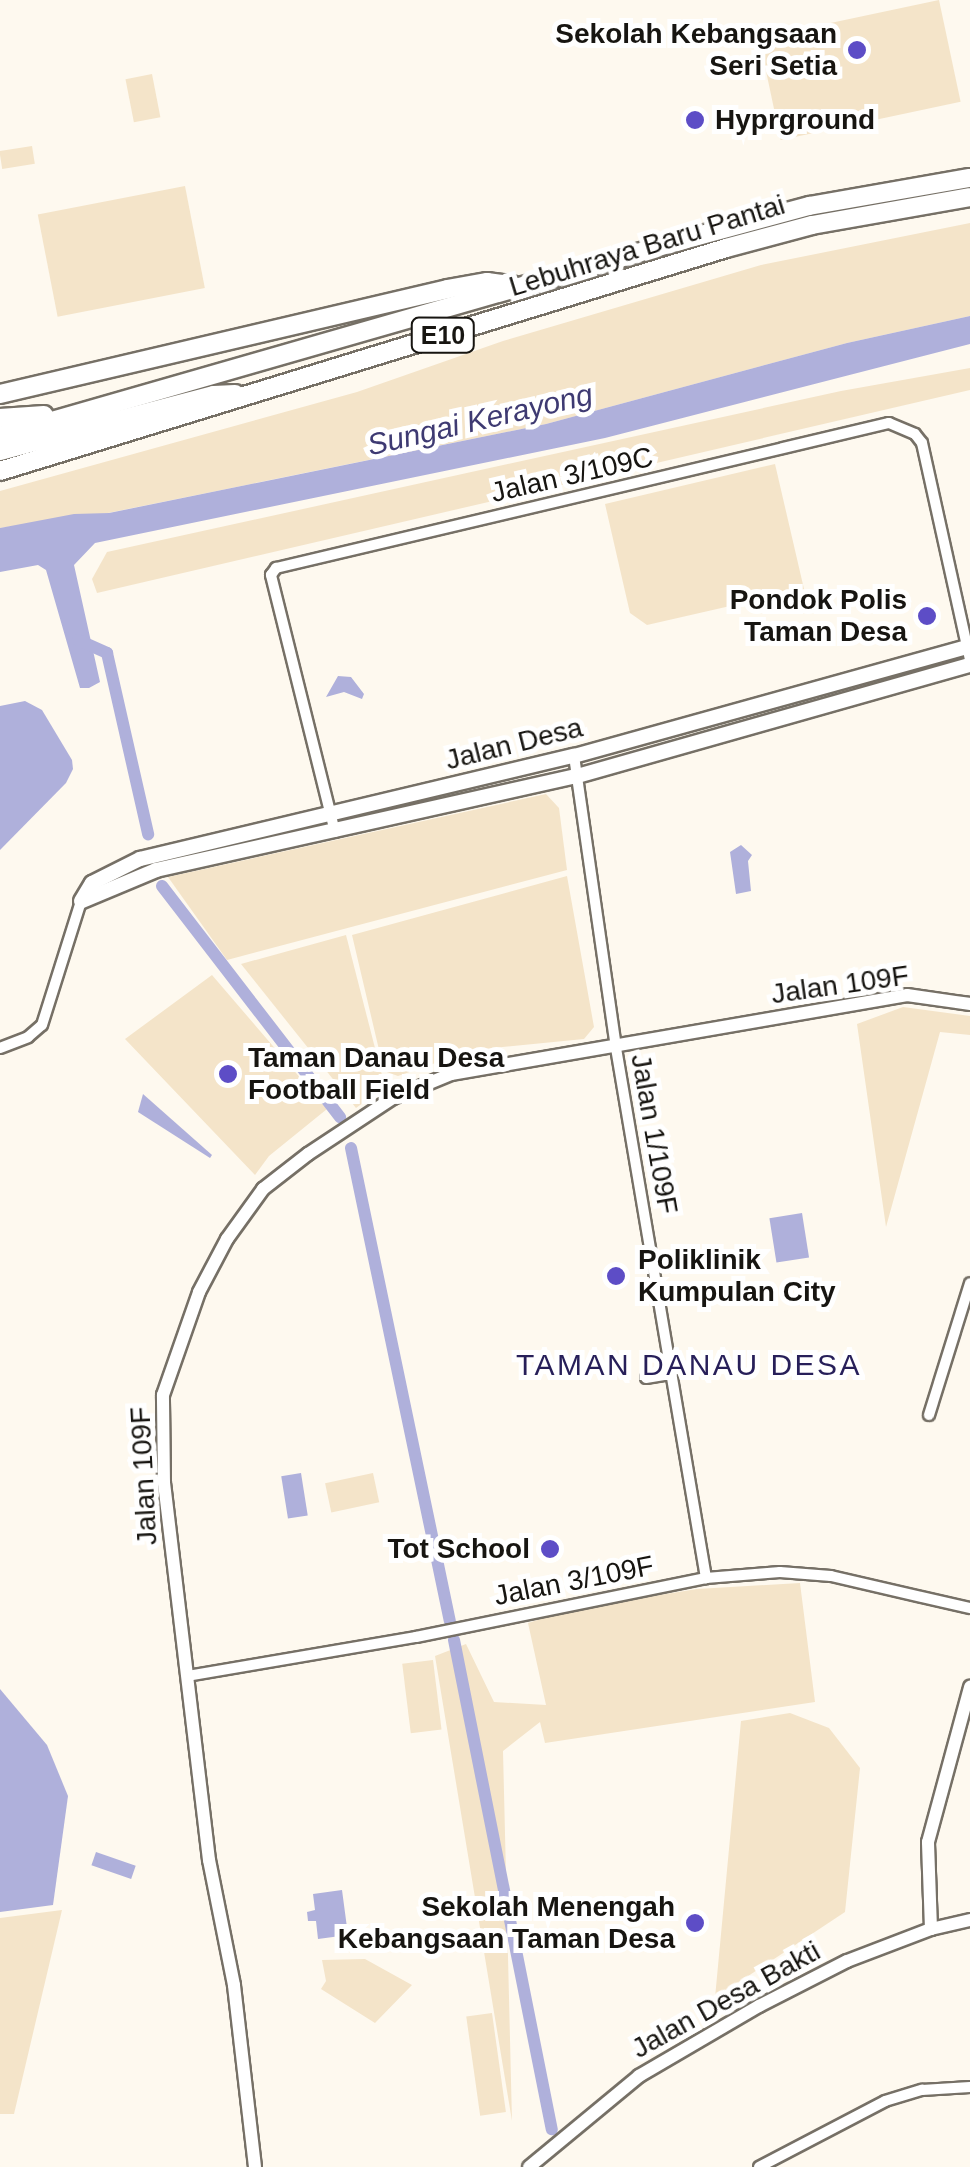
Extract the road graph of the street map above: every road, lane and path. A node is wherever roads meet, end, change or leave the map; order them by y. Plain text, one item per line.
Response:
1 (970, 178) edge
2 (970, 197) edge
3 (522, 286) junction
4 (0, 394) edge
5 (241, 394) junction
6 (142, 398) junction
7 (0, 418) edge
8 (0, 436) edge
9 (0, 450) edge
10 (0, 471) edge
11 (969, 655) edge
12 (574, 756) junction
13 (577, 776) junction
14 (330, 814) junction
15 (335, 832) junction
16 (81, 901) junction
17 (970, 1004) edge
18 (0, 1048) edge
19 (616, 1048) junction
20 (970, 1283) edge
21 (672, 1374) junction
22 (646, 1378) dead end
23 (928, 1415) dead end
24 (706, 1578) junction
25 (970, 1608) edge
26 (187, 1676) junction
27 (970, 1687) edge
28 (970, 1920) edge
29 (931, 1929) junction
30 (970, 2087) edge
31 (255, 2167) edge
32 (529, 2167) edge
33 (759, 2167) edge

1 - 3 highway, Lebuhraya Baru Pantai / E10
2 - 5 highway, Lebuhraya Baru Pantai / E10
3 - 4 highway
3 - 6 highway, Lebuhraya Baru Pantai / E10
5 - 9 highway
5 - 10 highway, Lebuhraya Baru Pantai / E10
6 - 7 highway
6 - 8 highway, Lebuhraya Baru Pantai / E10
11 - 12 main road, Jalan Desa
11 - 13 main road, Jalan Desa
11 - 14 street, Jalan 3/109C
12 - 13 street, Jalan 1/109F
12 - 14 main road, Jalan Desa
13 - 15 main road, Jalan Desa
13 - 19 street, Jalan 1/109F
14 - 15 street, Jalan 3/109C
14 - 16 main road, Jalan Desa
15 - 16 main road, Jalan Desa
16 - 18 street
17 - 19 street, Jalan 109F
19 - 21 street, Jalan 1/109F
19 - 26 street, Jalan 109F
20 - 23 street
21 - 22 street
21 - 24 street, Jalan 1/109F
24 - 25 street, Jalan 3/109F
24 - 26 street, Jalan 3/109F
26 - 31 street, Jalan 109F
27 - 29 street
28 - 29 street, Jalan Desa Bakti
29 - 32 street, Jalan Desa Bakti
30 - 33 street

